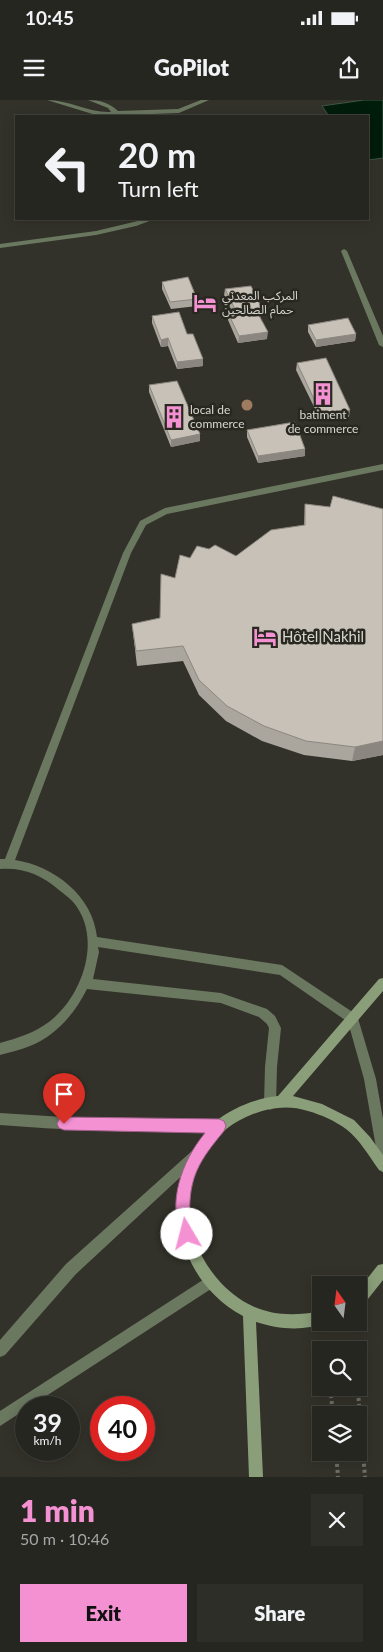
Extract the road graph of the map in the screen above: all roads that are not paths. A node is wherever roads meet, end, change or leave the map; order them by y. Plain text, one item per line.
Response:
1 (50, 100) edge
2 (91, 100) edge
3 (206, 100) edge
4 (115, 112) junction
5 (149, 220) edge
6 (0, 246) edge
7 (344, 251) dead end
8 (383, 345) edge
9 (383, 466) edge
10 (4, 863) edge
11 (94, 941) junction
12 (383, 983) edge
13 (86, 984) junction
14 (353, 1019) junction
15 (0, 1049) edge
16 (276, 1103) junction
17 (0, 1119) edge
18 (219, 1126) junction
19 (383, 1153) edge
20 (197, 1154) junction
21 (383, 1166) edge
22 (383, 1270) edge
23 (209, 1282) junction
24 (368, 1288) edge
25 (249, 1312) junction
26 (312, 1320) edge
27 (0, 1350) edge
28 (0, 1419) edge
29 (256, 1477) edge

1 - 4 street
2 - 4 street
3 - 4 street
5 - 6 street
7 - 8 street
9 - 10 street
10 - 11 street
11 - 13 street
11 - 14 street
12 - 14 street
13 - 15 street
13 - 16 street
14 - 16 street
14 - 19 street
16 - 18 street
16 - 21 street
17 - 18 street
18 - 20 street
20 - 23 street
20 - 27 street
22 - 24 street
23 - 25 street
23 - 28 street
25 - 26 street
25 - 29 street

